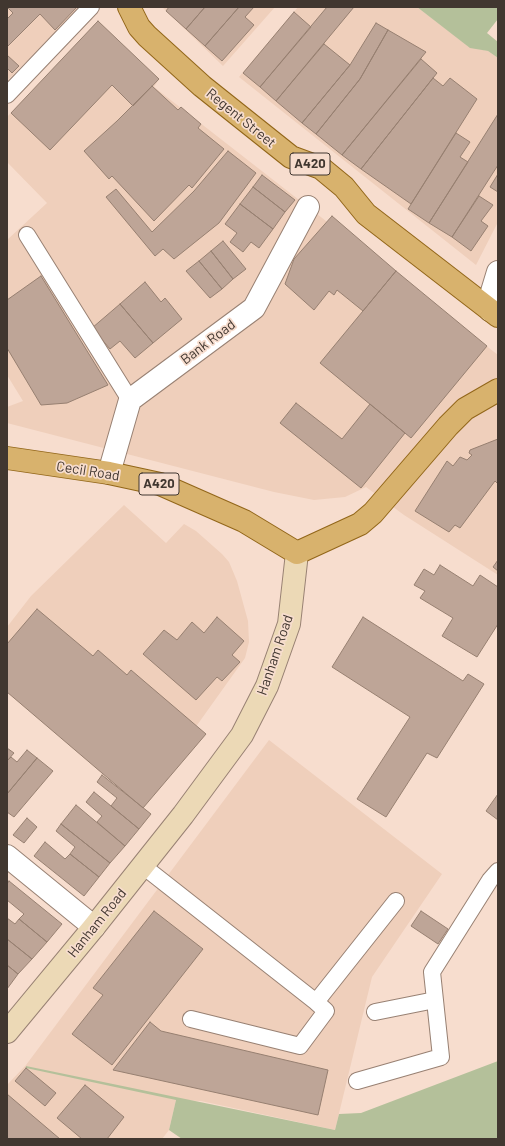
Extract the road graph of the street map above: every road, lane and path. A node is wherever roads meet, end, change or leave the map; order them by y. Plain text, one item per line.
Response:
1 (91, 7) edge
2 (129, 7) edge
3 (7, 96) edge
4 (308, 207) dead end
5 (27, 235) dead end
6 (498, 272) edge
7 (494, 313) edge
8 (498, 390) edge
9 (130, 400) junction
10 (7, 458) edge
11 (109, 473) junction
12 (297, 553) junction
13 (7, 856) edge
14 (143, 866) junction
15 (498, 871) edge
16 (396, 901) dead end
17 (94, 927) junction
18 (435, 1000) junction
19 (316, 1002) junction
20 (375, 1012) dead end
21 (191, 1019) dead end
22 (8, 1030) edge
23 (357, 1081) dead end

1 - 3 lane
2 - 7 main road, Regent Street / A420
4 - 9 street, Bank Road
5 - 9 lane
6 - 7 street
8 - 12 main road
9 - 11 street
10 - 11 main road, Cecil Road / A420
11 - 12 main road, Cecil Road / A420
12 - 14 main road, Hanham Road
13 - 17 street
14 - 17 main road, Hanham Road
14 - 19 lane
15 - 18 lane
16 - 19 lane
17 - 22 main road, Hanham Road
18 - 20 lane
18 - 23 lane
19 - 21 lane

